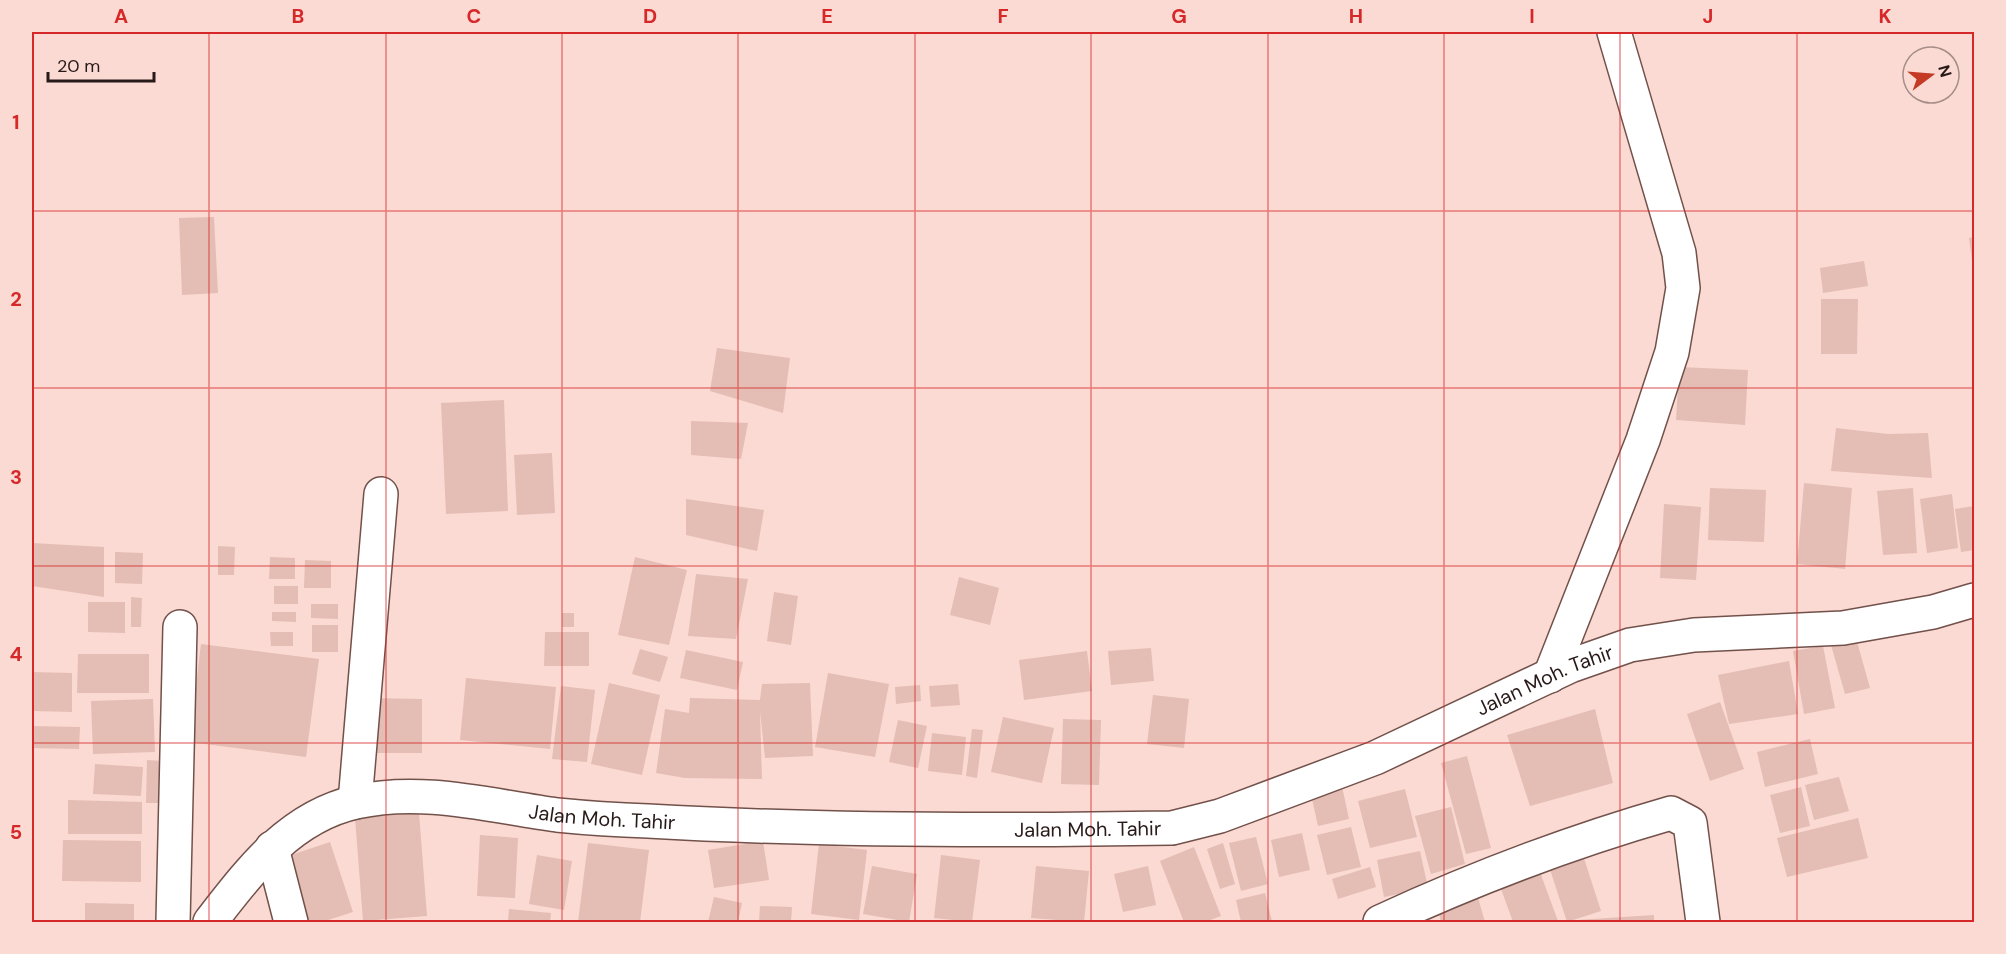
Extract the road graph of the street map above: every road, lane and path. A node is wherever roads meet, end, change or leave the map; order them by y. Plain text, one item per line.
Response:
1 (1614, 32) edge
2 (381, 494) dead end
3 (1974, 600) edge
4 (180, 627) dead end
5 (1550, 676) junction
6 (355, 802) junction
7 (272, 848) junction
8 (173, 922) edge
9 (210, 922) edge
10 (291, 922) edge
11 (1380, 922) edge
12 (1703, 922) edge

1 - 5 street
2 - 6 street
3 - 5 street, Jalan Moh. Tahir
4 - 8 street
5 - 6 street, Jalan Moh. Tahir
6 - 7 street, Jalan Moh. Tahir
7 - 9 street, Jalan Moh. Tahir
7 - 10 street
11 - 12 street

